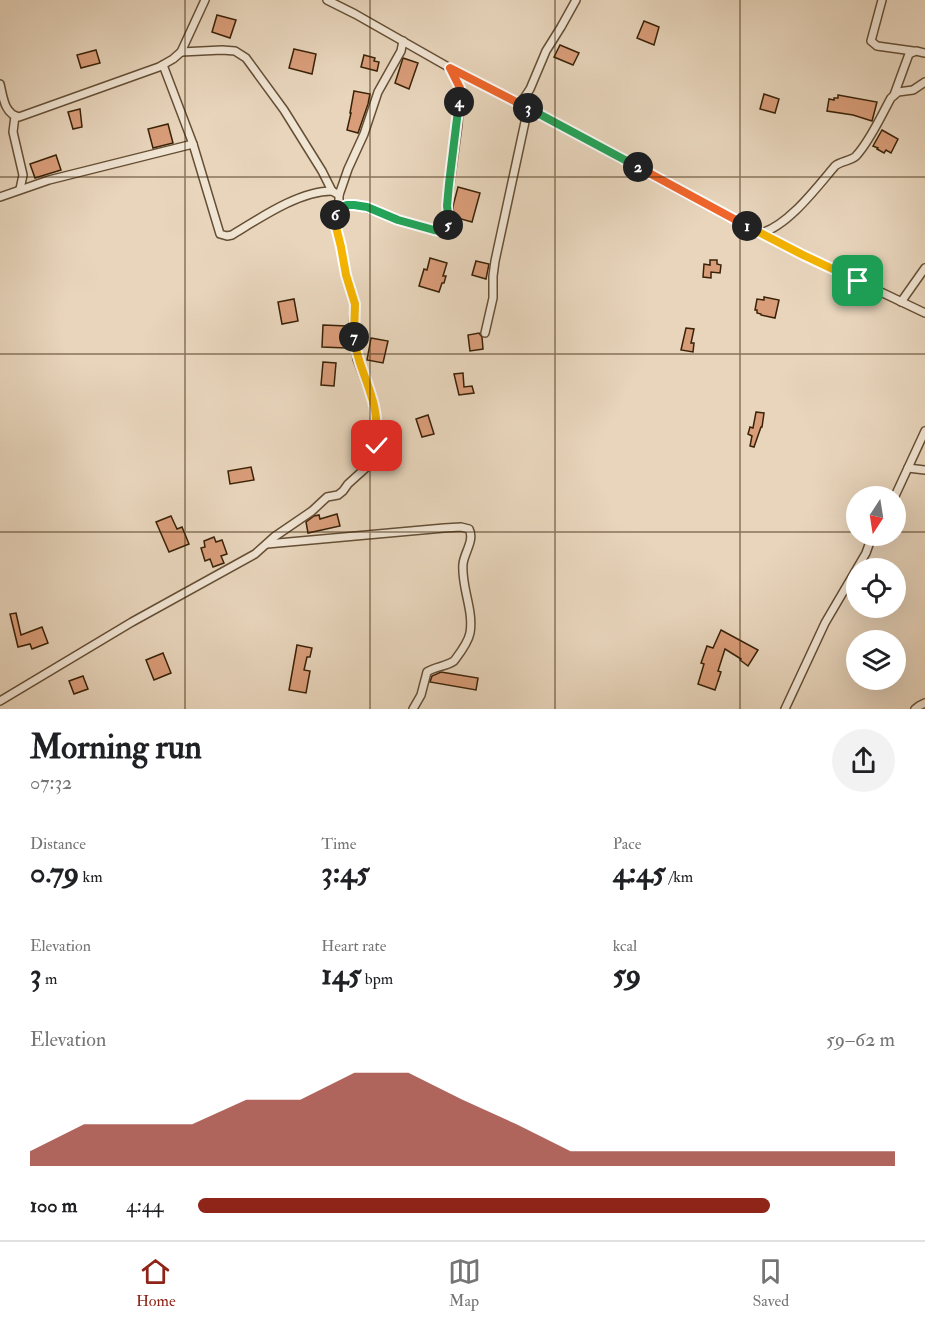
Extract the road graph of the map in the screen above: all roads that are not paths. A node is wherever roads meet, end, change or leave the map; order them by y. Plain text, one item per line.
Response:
1 (205, 0) edge
2 (327, 0) edge
3 (576, 0) edge
4 (882, 0) edge
5 (403, 41) junction
6 (913, 51) junction
7 (182, 52) junction
8 (925, 53) edge
9 (163, 65) junction
10 (450, 68) junction
11 (925, 82) edge
12 (0, 84) edge
13 (894, 95) junction
14 (520, 104) junction
15 (528, 108) junction
16 (15, 116) junction
17 (193, 144) junction
18 (20, 189) junction
19 (335, 193) junction
20 (0, 197) edge
21 (336, 210) junction
22 (761, 233) junction
23 (925, 268) edge
24 (901, 302) junction
25 (925, 314) edge
26 (485, 333) dead end
27 (925, 431) edge
28 (908, 468) junction
29 (925, 471) edge
30 (900, 486) edge
31 (267, 544) junction
32 (868, 546) edge
33 (0, 701) edge
34 (925, 703) edge
35 (413, 709) edge
36 (785, 709) edge
37 (915, 709) edge

1 - 7 street
2 - 5 street
3 - 14 street
4 - 6 street
5 - 10 street
5 - 19 street
6 - 8 street
6 - 13 street
7 - 9 street
7 - 19 street
9 - 16 street
9 - 17 street
10 - 14 street
10 - 21 street
11 - 13 street
12 - 16 street
13 - 22 street
14 - 15 street
15 - 22 street
15 - 26 street
16 - 18 street
17 - 18 street
17 - 19 street
18 - 20 street
19 - 21 street
21 - 31 street
22 - 24 street
23 - 24 street
24 - 25 street
27 - 28 street
28 - 29 street
28 - 30 street
31 - 33 street
31 - 35 street
32 - 36 street
34 - 37 street

